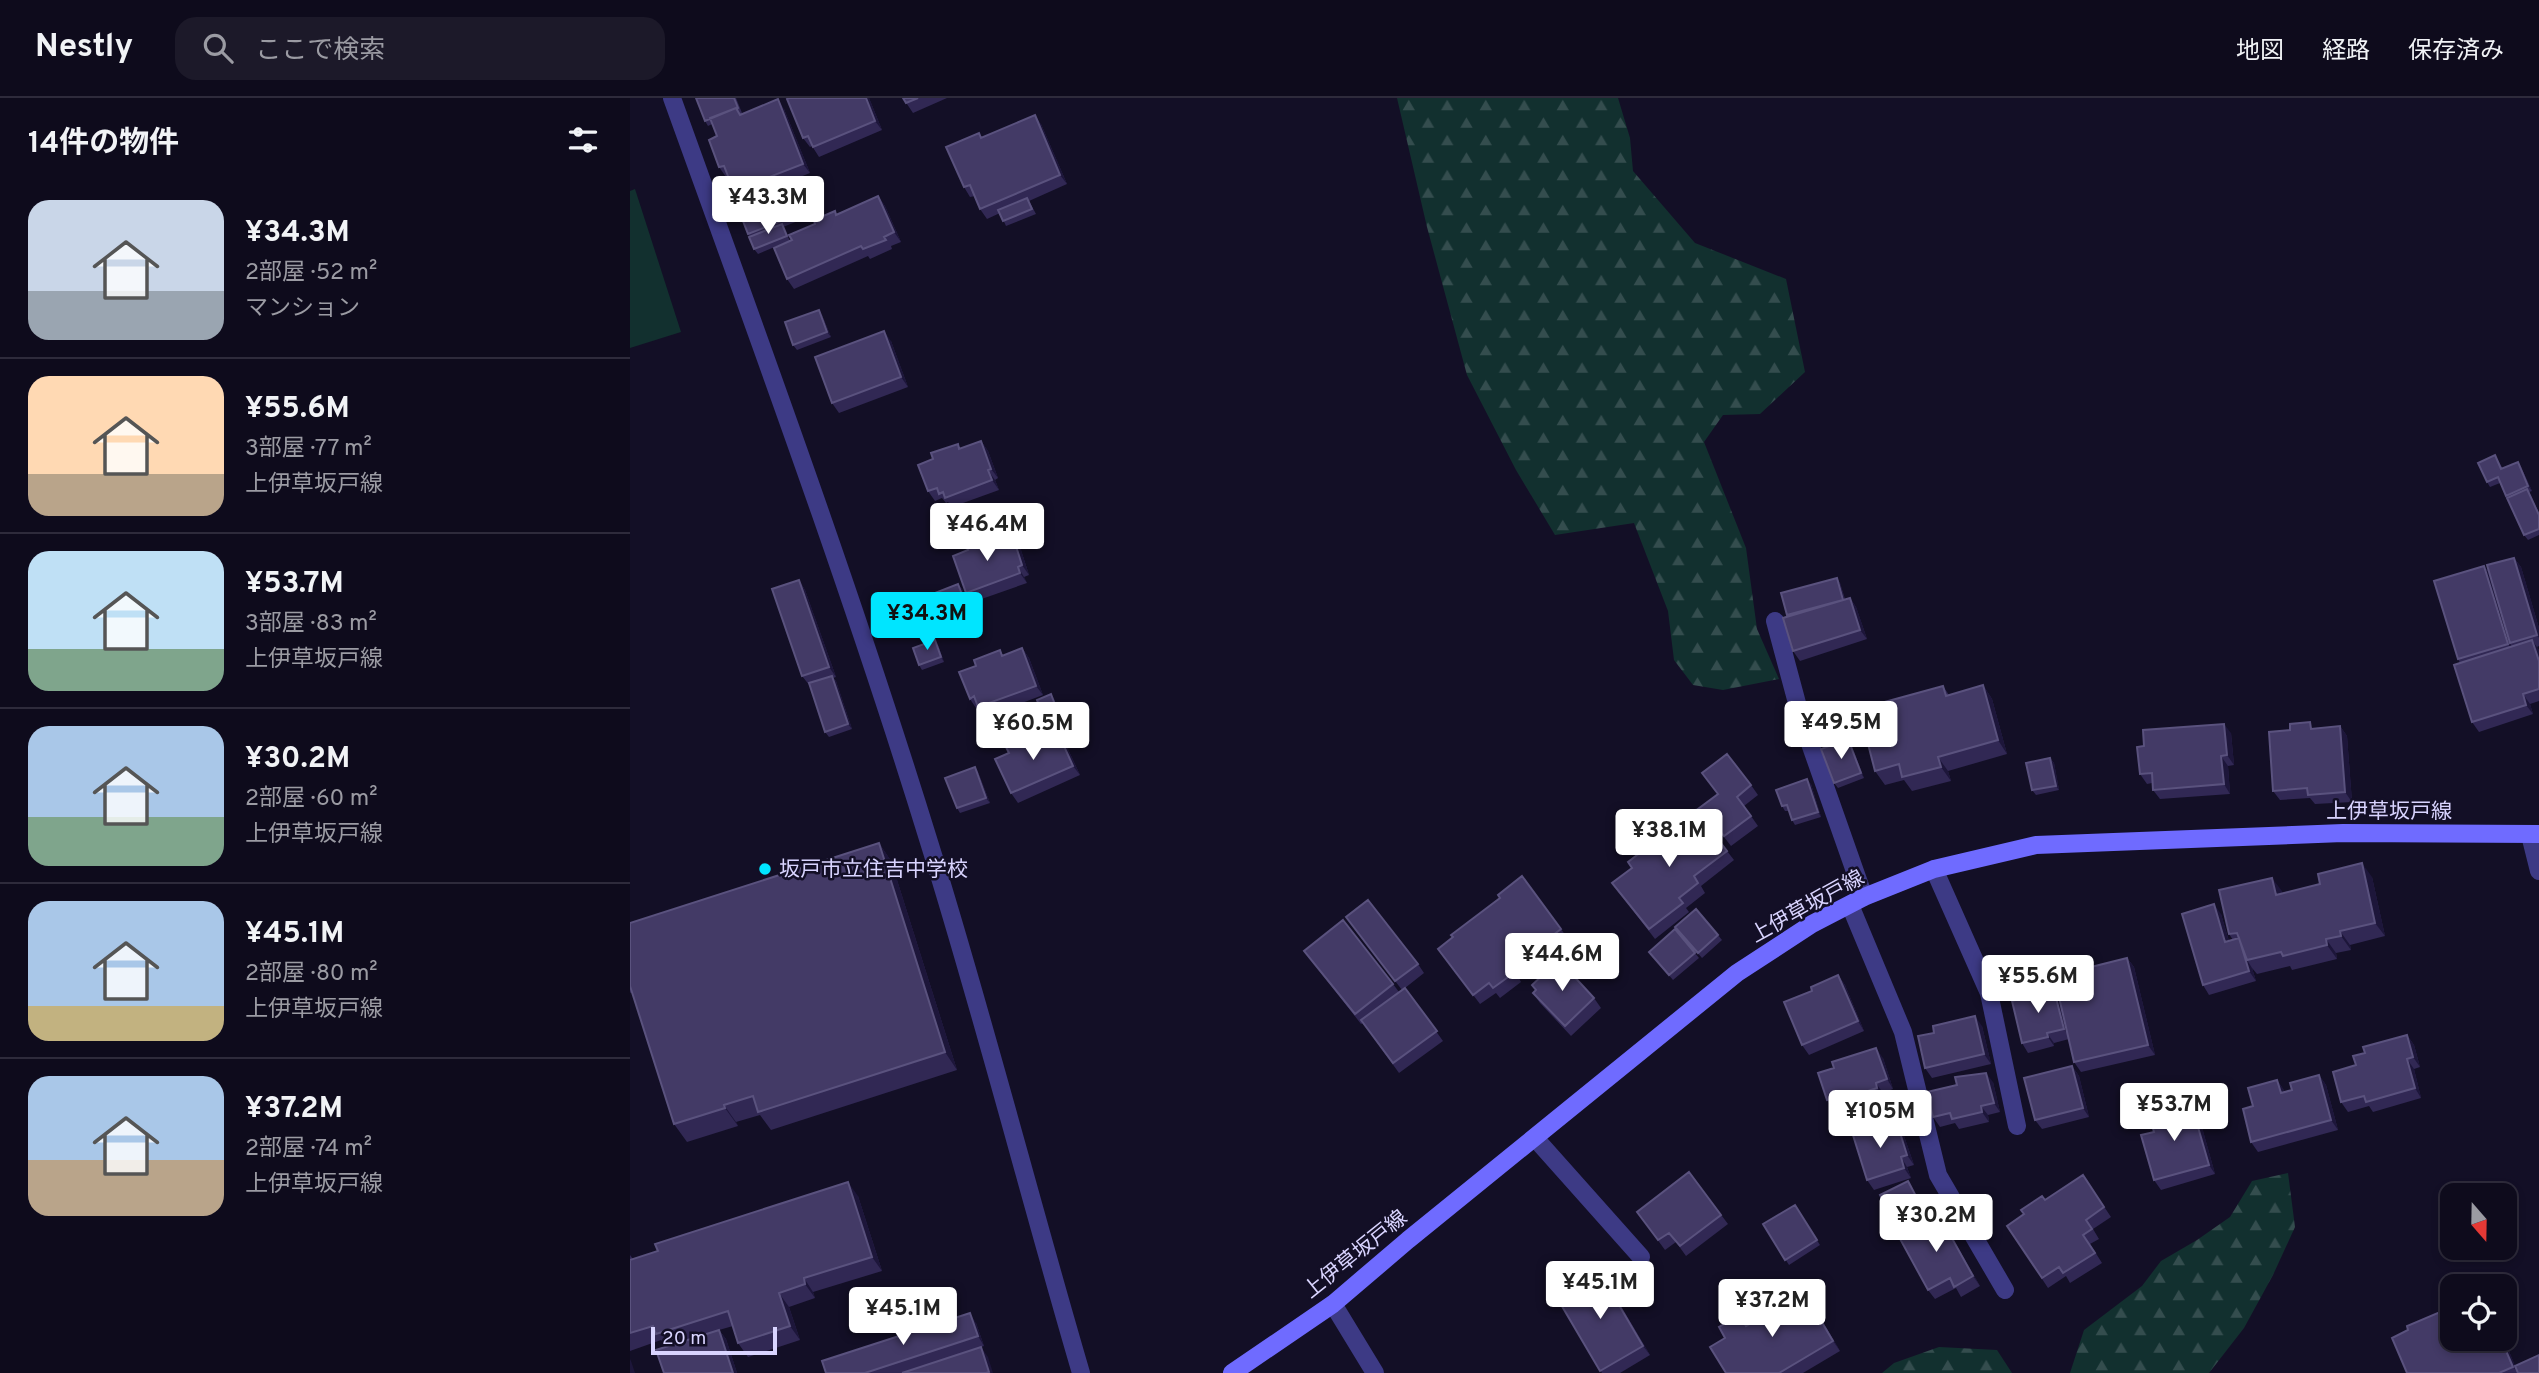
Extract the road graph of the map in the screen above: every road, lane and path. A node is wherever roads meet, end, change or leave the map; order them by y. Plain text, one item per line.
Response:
1 (672, 98) edge
2 (1775, 621) dead end
3 (2535, 835) edge
4 (1934, 869) junction
5 (2539, 871) edge
6 (1857, 901) junction
7 (2017, 1126) dead end
8 (1535, 1139) junction
9 (1641, 1257) dead end
10 (2004, 1290) dead end
11 (1333, 1304) junction
12 (1081, 1373) edge
13 (1232, 1373) edge
14 (1375, 1373) edge

1 - 12 street
2 - 6 street
3 - 4 main road, 上伊草坂戸線
3 - 5 street
4 - 6 main road, 上伊草坂戸線
4 - 7 street
6 - 8 main road, 上伊草坂戸線
6 - 10 street
8 - 9 street
8 - 11 main road, 上伊草坂戸線
11 - 13 main road, 上伊草坂戸線
11 - 14 street

